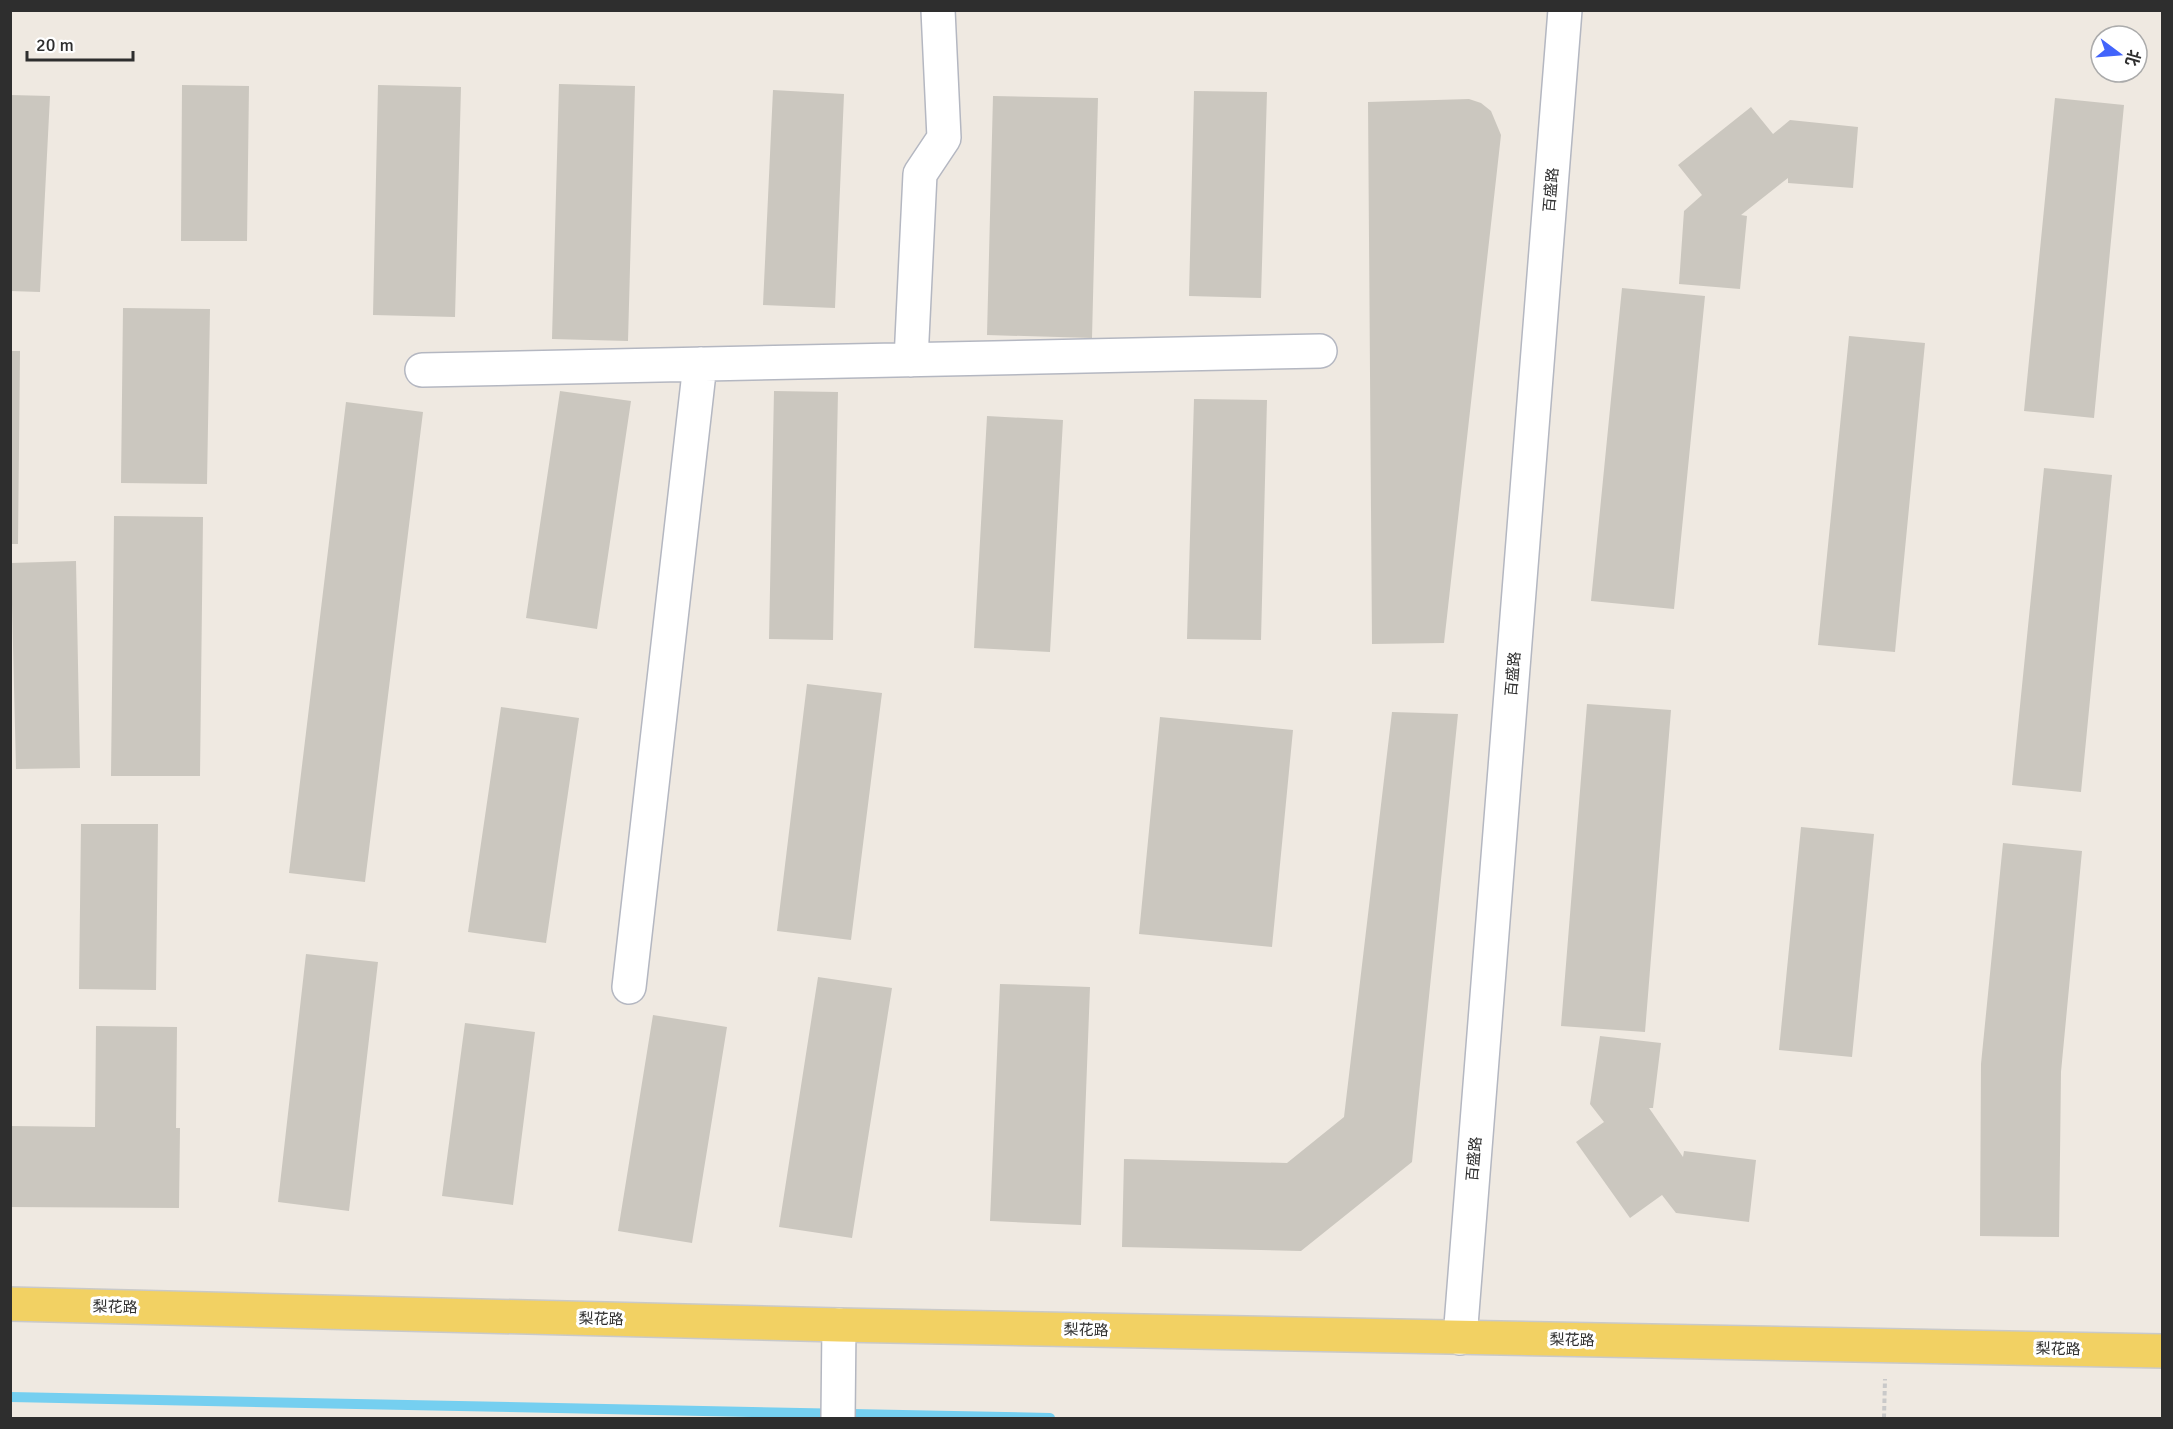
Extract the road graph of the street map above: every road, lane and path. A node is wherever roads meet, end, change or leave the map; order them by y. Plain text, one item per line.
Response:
1 (938, 10) edge
2 (1565, 10) edge
3 (1320, 351) dead end
4 (911, 360) junction
5 (700, 364) junction
6 (422, 370) dead end
7 (629, 987) dead end
8 (10, 1304) edge
9 (839, 1325) junction
10 (1460, 1338) junction
11 (2163, 1351) edge
12 (1885, 1394) dead end
13 (838, 1419) edge
14 (1884, 1419) edge

1 - 4 street
2 - 10 street, 百盛路
3 - 4 street
4 - 5 street
5 - 6 street
5 - 7 street
8 - 9 main road, 梨花路
9 - 10 main road, 梨花路
9 - 13 street
10 - 11 main road, 梨花路
12 - 14 path

